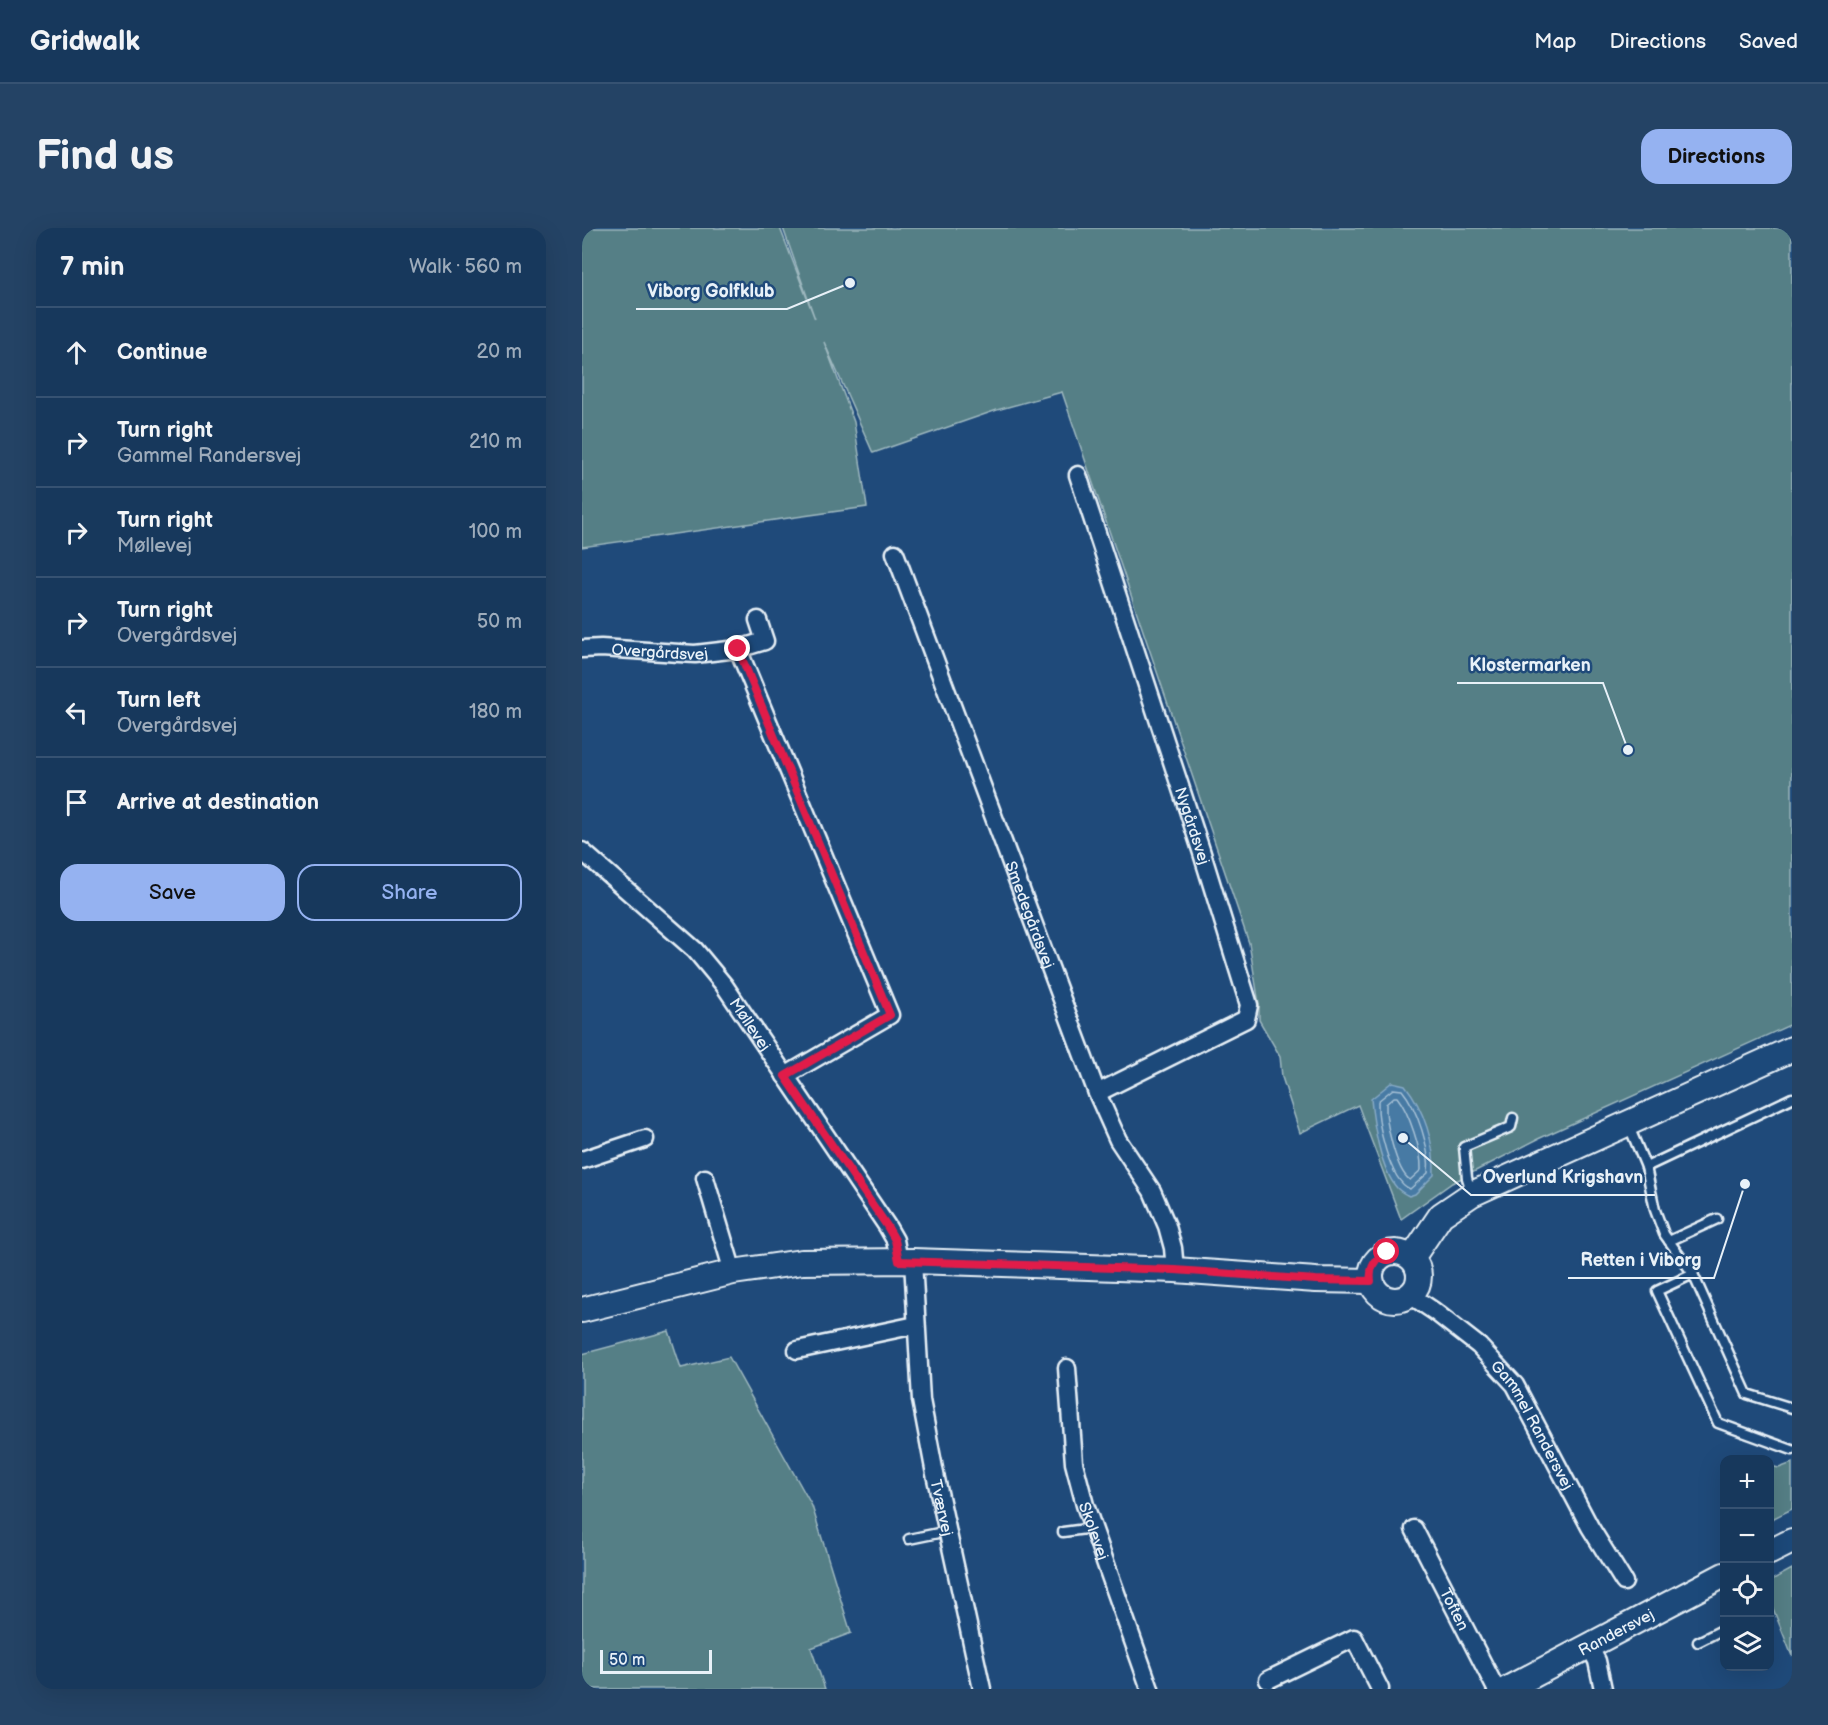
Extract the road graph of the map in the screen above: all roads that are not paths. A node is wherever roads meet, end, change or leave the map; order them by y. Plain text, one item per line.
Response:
1 (1078, 475) dead end
2 (895, 553) dead end
3 (758, 620) dead end
4 (582, 649) edge
5 (738, 649) junction
6 (582, 851) edge
7 (1792, 1049) edge
8 (785, 1076) junction
9 (1097, 1093) junction
10 (1792, 1098) edge
11 (1513, 1118) dead end
12 (1628, 1124) junction
13 (645, 1139) dead end
14 (582, 1160) edge
15 (1646, 1167) junction
16 (705, 1178) dead end
17 (1472, 1194) junction
18 (1717, 1219) dead end
19 (1669, 1241) junction
20 (1412, 1258) junction
21 (906, 1261) junction
22 (1175, 1270) junction
23 (734, 1272) junction
24 (1694, 1274) junction
25 (1371, 1281) junction
26 (1410, 1295) junction
27 (582, 1310) edge
28 (916, 1324) junction
29 (797, 1350) dead end
30 (1067, 1368) dead end
31 (1792, 1408) edge
32 (1792, 1450) edge
33 (1093, 1528) junction
34 (1414, 1529) dead end
35 (948, 1531) junction
36 (1063, 1532) dead end
37 (909, 1539) dead end
38 (1792, 1541) edge
39 (1774, 1550) edge
40 (1720, 1578) edge
41 (1624, 1582) dead end
42 (1720, 1631) edge
43 (1698, 1642) dead end
44 (1589, 1646) junction
45 (1268, 1680) dead end
46 (982, 1689) edge
47 (1150, 1689) edge
48 (1380, 1689) edge
49 (1496, 1689) edge
50 (1507, 1689) edge
51 (1603, 1689) edge

1 - 9 street, Nygårdsvej
2 - 9 street, Smedegårdsvej
3 - 5 street, Overgårdsvej
4 - 5 street, Overgårdsvej
5 - 8 street
6 - 8 street, Møllevej
7 - 12 street
8 - 21 street, Møllevej
9 - 22 street, Smedegårdsvej
10 - 15 lane
11 - 17 lane
12 - 15 lane
12 - 17 street
13 - 14 street
15 - 19 lane
16 - 23 street
17 - 20 street
18 - 19 lane
19 - 24 lane
20 - 25 street
20 - 26 street
21 - 22 street
21 - 23 street
21 - 28 street, Tværvej
22 - 25 street
23 - 27 street
24 - 31 lane
24 - 32 lane
25 - 26 street
26 - 41 street, Gammel Randersvej
28 - 29 street
28 - 35 street, Tværvej
30 - 33 street, Skolevej
33 - 36 lane
33 - 47 street, Skolevej
34 - 49 street, Toften
35 - 37 lane
35 - 46 street, Tværvej
38 - 39 street
40 - 44 street, Randersvej
42 - 43 lane
44 - 50 street, Randersvej
44 - 51 street
45 - 48 street

